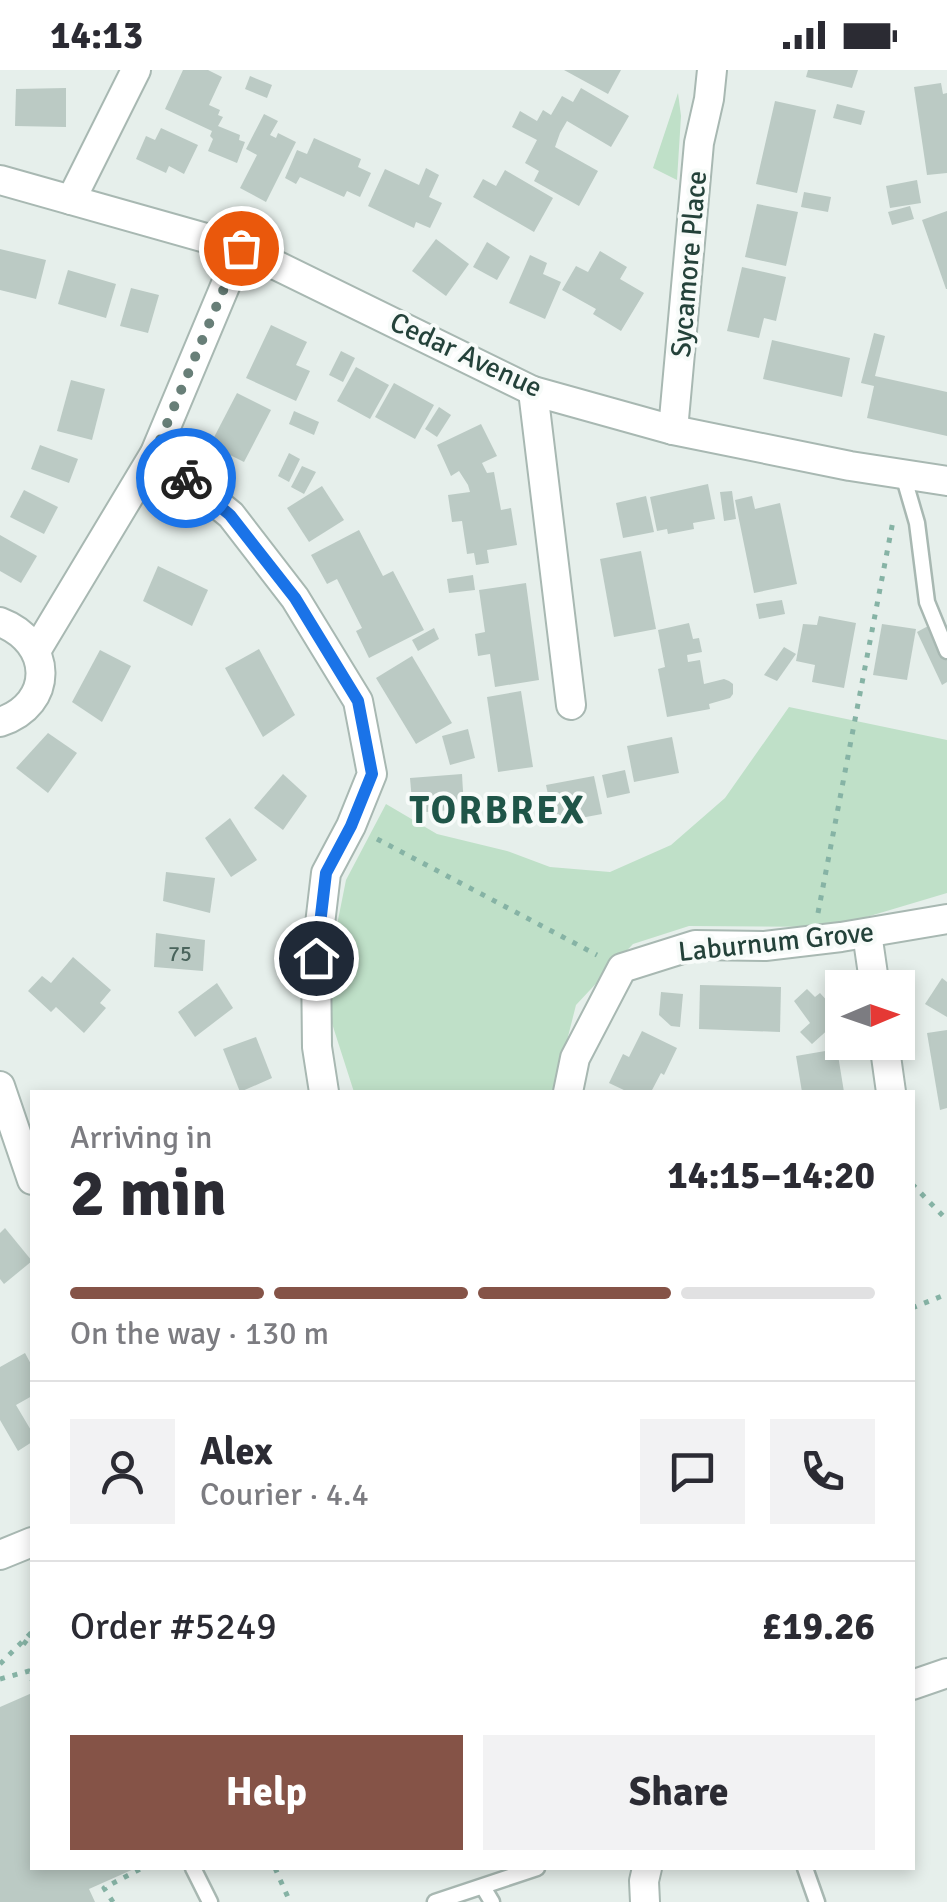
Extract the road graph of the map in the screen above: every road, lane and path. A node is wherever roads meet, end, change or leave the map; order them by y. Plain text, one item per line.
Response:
1 (136, 70) edge
2 (712, 70) edge
3 (735, 70) edge
4 (710, 98) junction
5 (0, 180) edge
6 (71, 200) junction
7 (241, 248) junction
8 (533, 390) junction
9 (674, 430) junction
10 (155, 452) junction
11 (902, 474) junction
12 (947, 481) edge
13 (0, 622) edge
14 (36, 651) junction
15 (947, 651) edge
16 (571, 705) dead end
17 (0, 722) edge
18 (351, 826) junction
19 (947, 919) edge
20 (867, 933) junction
21 (812, 940) junction
22 (622, 968) junction
23 (872, 970) edge
24 (887, 1060) edge
25 (0, 1086) edge
26 (324, 1090) edge
27 (568, 1090) edge
28 (891, 1090) edge
29 (30, 1174) edge
30 (915, 1187) edge
31 (947, 1220) edge
32 (947, 1294) edge
33 (915, 1307) edge
34 (30, 1543) edge
35 (0, 1555) edge
36 (30, 1634) edge
37 (23, 1642) junction
38 (30, 1647) edge
39 (0, 1664) edge
40 (947, 1673) edge
41 (30, 1674) edge
42 (0, 1679) edge
43 (915, 1684) edge
44 (141, 1870) edge
45 (194, 1870) edge
46 (276, 1870) edge
47 (531, 1870) edge
48 (647, 1870) edge
49 (806, 1870) edge
50 (484, 1886) junction
51 (113, 1902) edge
52 (210, 1902) edge
53 (290, 1902) edge
54 (435, 1902) edge
55 (492, 1902) edge
56 (646, 1902) edge
57 (816, 1902) edge

1 - 6 street
2 - 4 street, Sycamore Place
3 - 4 street, Sycamore Place
4 - 9 street, Sycamore Place
5 - 6 street, Cedar Avenue
6 - 7 street, Cedar Avenue
7 - 8 street, Cedar Avenue
7 - 10 street
8 - 9 street, Cedar Avenue
8 - 16 street
9 - 11 street, Cedar Avenue
10 - 14 street
10 - 18 street
11 - 12 street, Cedar Avenue
11 - 15 lane
11 - 21 path
13 - 14 street
14 - 17 street
18 - 22 path
18 - 26 street
19 - 20 street, Laburnum Grove
20 - 21 street, Laburnum Grove
20 - 23 street
21 - 22 street, Laburnum Grove
22 - 27 street
24 - 28 street
25 - 29 street
30 - 31 path
32 - 33 path
34 - 35 street
36 - 37 path
37 - 38 path
37 - 39 path
40 - 43 street
41 - 42 path
44 - 51 path
45 - 52 lane
46 - 53 path
47 - 50 lane
48 - 56 street
49 - 57 lane
50 - 54 lane
50 - 55 lane

